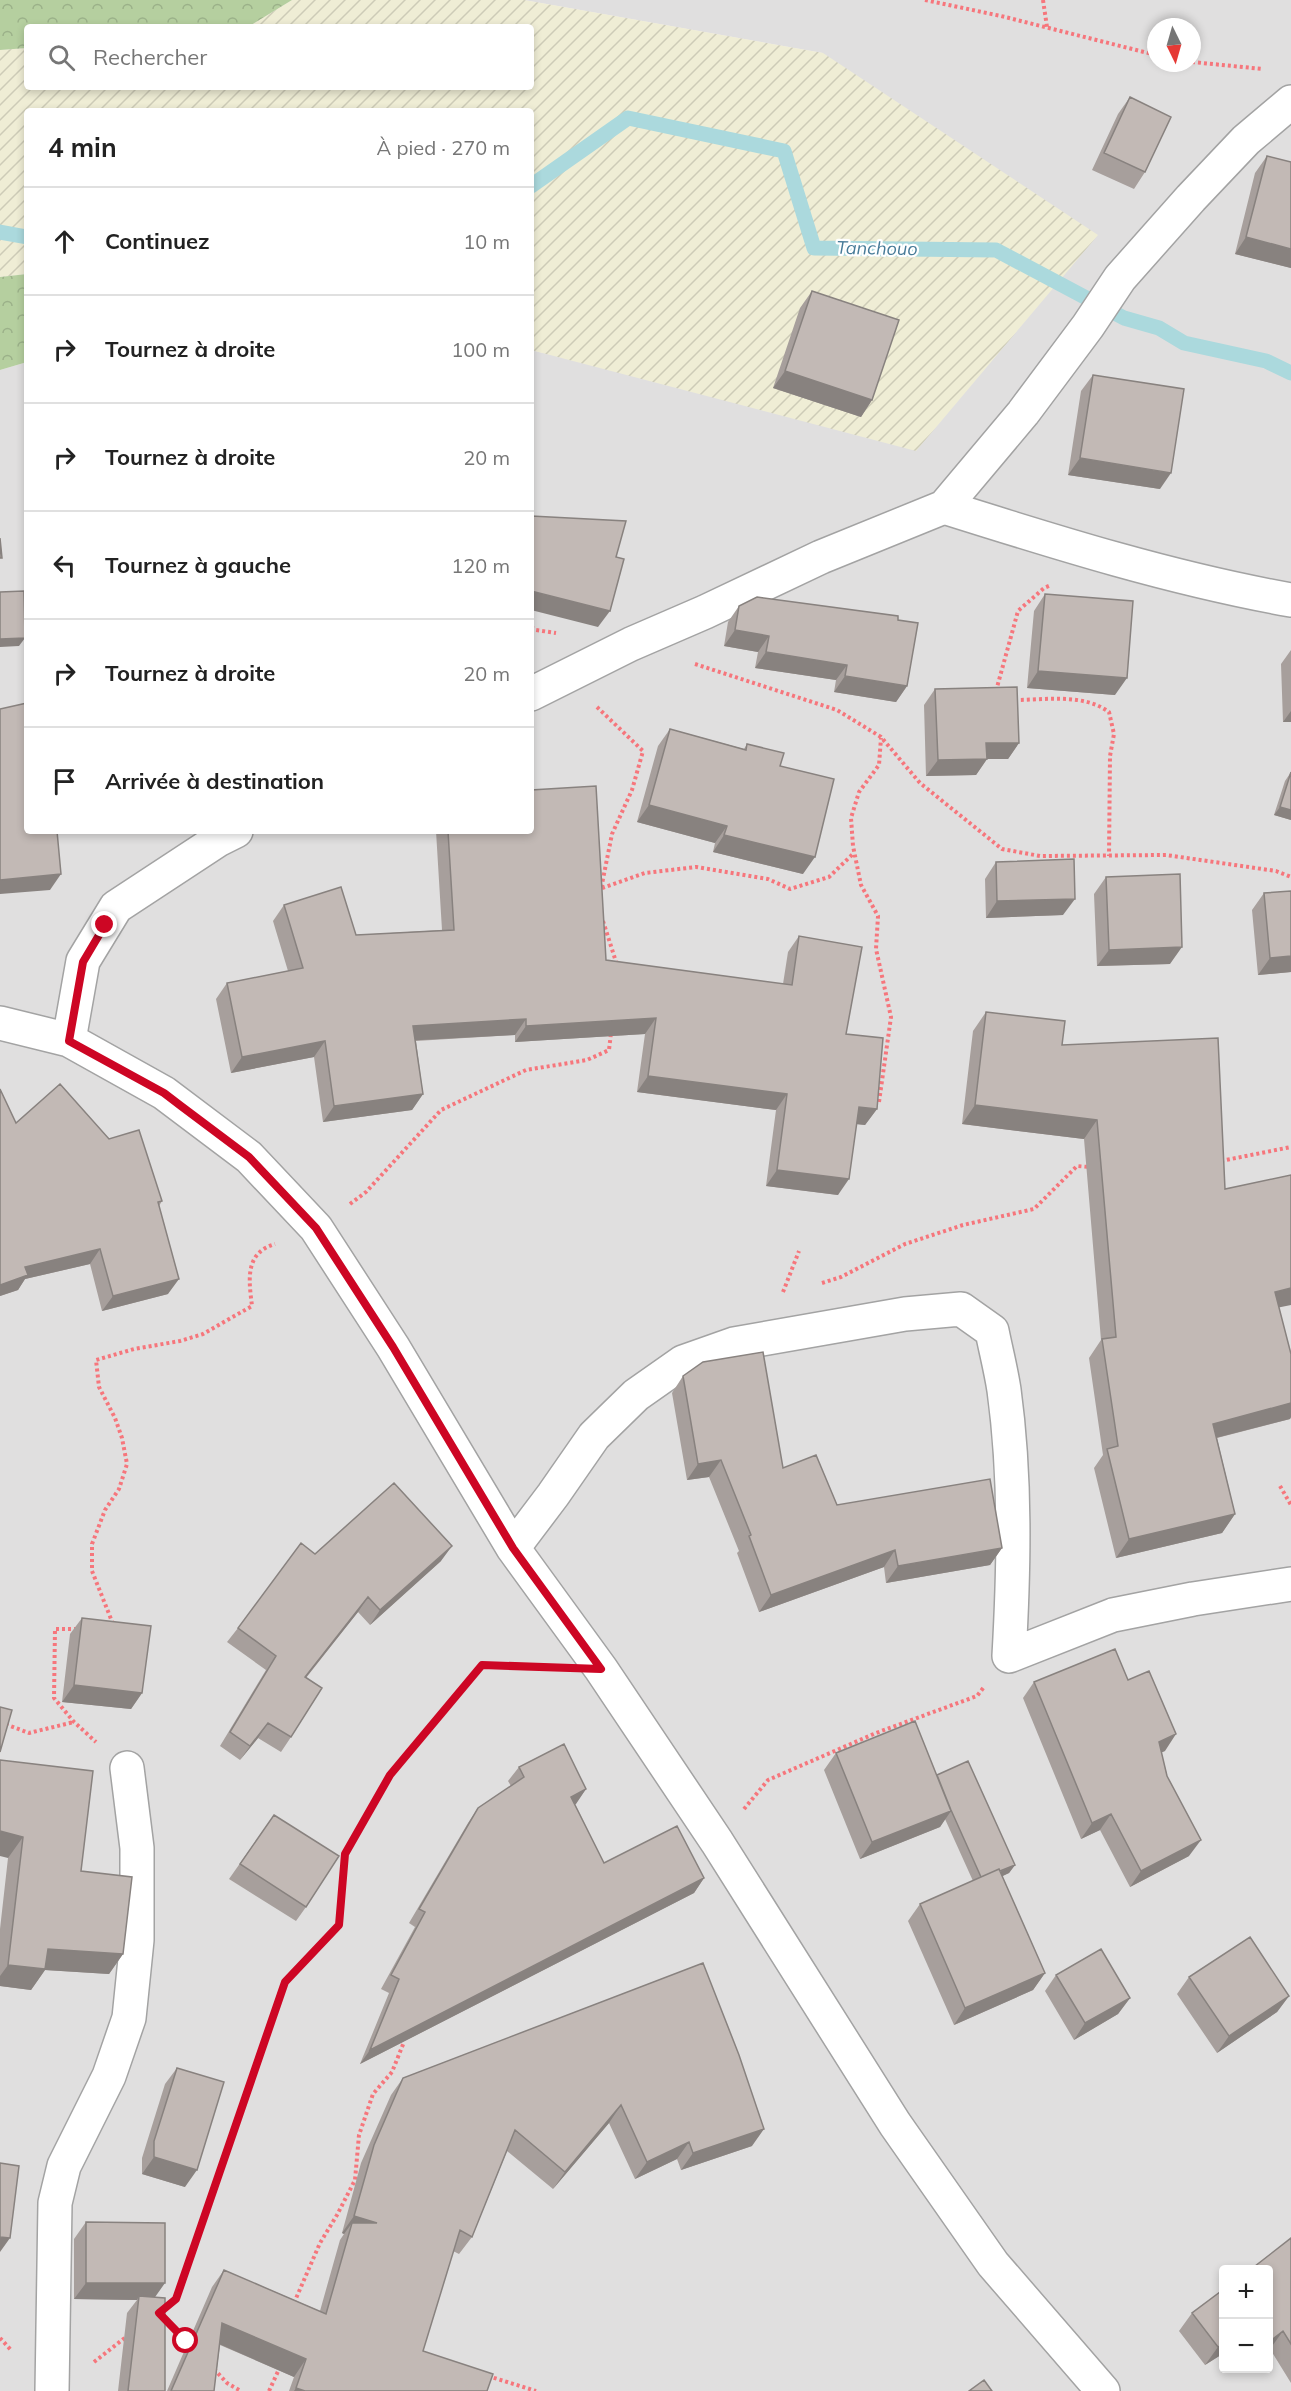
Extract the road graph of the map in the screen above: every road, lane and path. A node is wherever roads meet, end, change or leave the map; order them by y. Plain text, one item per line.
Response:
1 (925, 0) edge
2 (1043, 0) edge
3 (1047, 27) junction
4 (1147, 53) edge
5 (1201, 64) edge
6 (1269, 70) dead end
7 (1291, 102) edge
8 (944, 507) junction
9 (1095, 555) junction
10 (1291, 600) edge
11 (692, 663) dead end
12 (566, 677) junction
13 (534, 693) edge
14 (1003, 698) edge
15 (1010, 700) edge
16 (881, 737) junction
17 (230, 834) edge
18 (854, 854) junction
19 (1109, 856) junction
20 (1291, 877) edge
21 (601, 888) junction
22 (602, 899) edge
23 (602, 910) edge
24 (618, 967) edge
25 (0, 1023) edge
26 (611, 1029) edge
27 (69, 1041) junction
28 (879, 1102) edge
29 (1291, 1148) edge
30 (1219, 1162) edge
31 (1099, 1167) edge
32 (316, 1228) junction
33 (821, 1284) dead end
34 (791, 1293) dead end
35 (781, 1297) dead end
36 (1280, 1486) dead end
37 (1291, 1505) edge
38 (513, 1548) junction
39 (1291, 1584) edge
40 (102, 1628) edge
41 (79, 1629) edge
42 (1009, 1656) junction
43 (601, 1669) junction
44 (0, 1722) edge
45 (74, 1722) junction
46 (127, 1768) joint
47 (717, 1842) junction
48 (404, 2042) edge
49 (290, 2312) edge
50 (131, 2334) dead end
51 (197, 2352) edge
52 (282, 2363) edge
53 (212, 2367) edge
54 (85, 2369) dead end
55 (487, 2376) edge
56 (52, 2391) edge
57 (241, 2391) edge
58 (269, 2391) edge
59 (536, 2391) edge
60 (1103, 2391) edge

1 - 3 path
2 - 3 path
3 - 4 path
5 - 6 path
7 - 8 street
8 - 9 street
8 - 12 street
9 - 10 street
9 - 14 path
11 - 16 path
12 - 13 street
12 - 21 path
15 - 19 path
16 - 18 path
16 - 19 path
17 - 27 street
18 - 21 path
18 - 28 path
19 - 20 path
21 - 22 path
23 - 24 path
25 - 27 street
26 - 32 path
27 - 32 street
29 - 30 path
31 - 33 path
32 - 38 street
32 - 40 path
34 - 35 path
36 - 37 path
38 - 42 street
38 - 43 street
39 - 42 street
41 - 45 path
42 - 47 path
43 - 47 street
43 - 51 path
44 - 45 path
45 - 46 path
46 - 56 street
47 - 60 street
48 - 49 path
50 - 54 path
52 - 58 path
53 - 57 path
55 - 59 path

